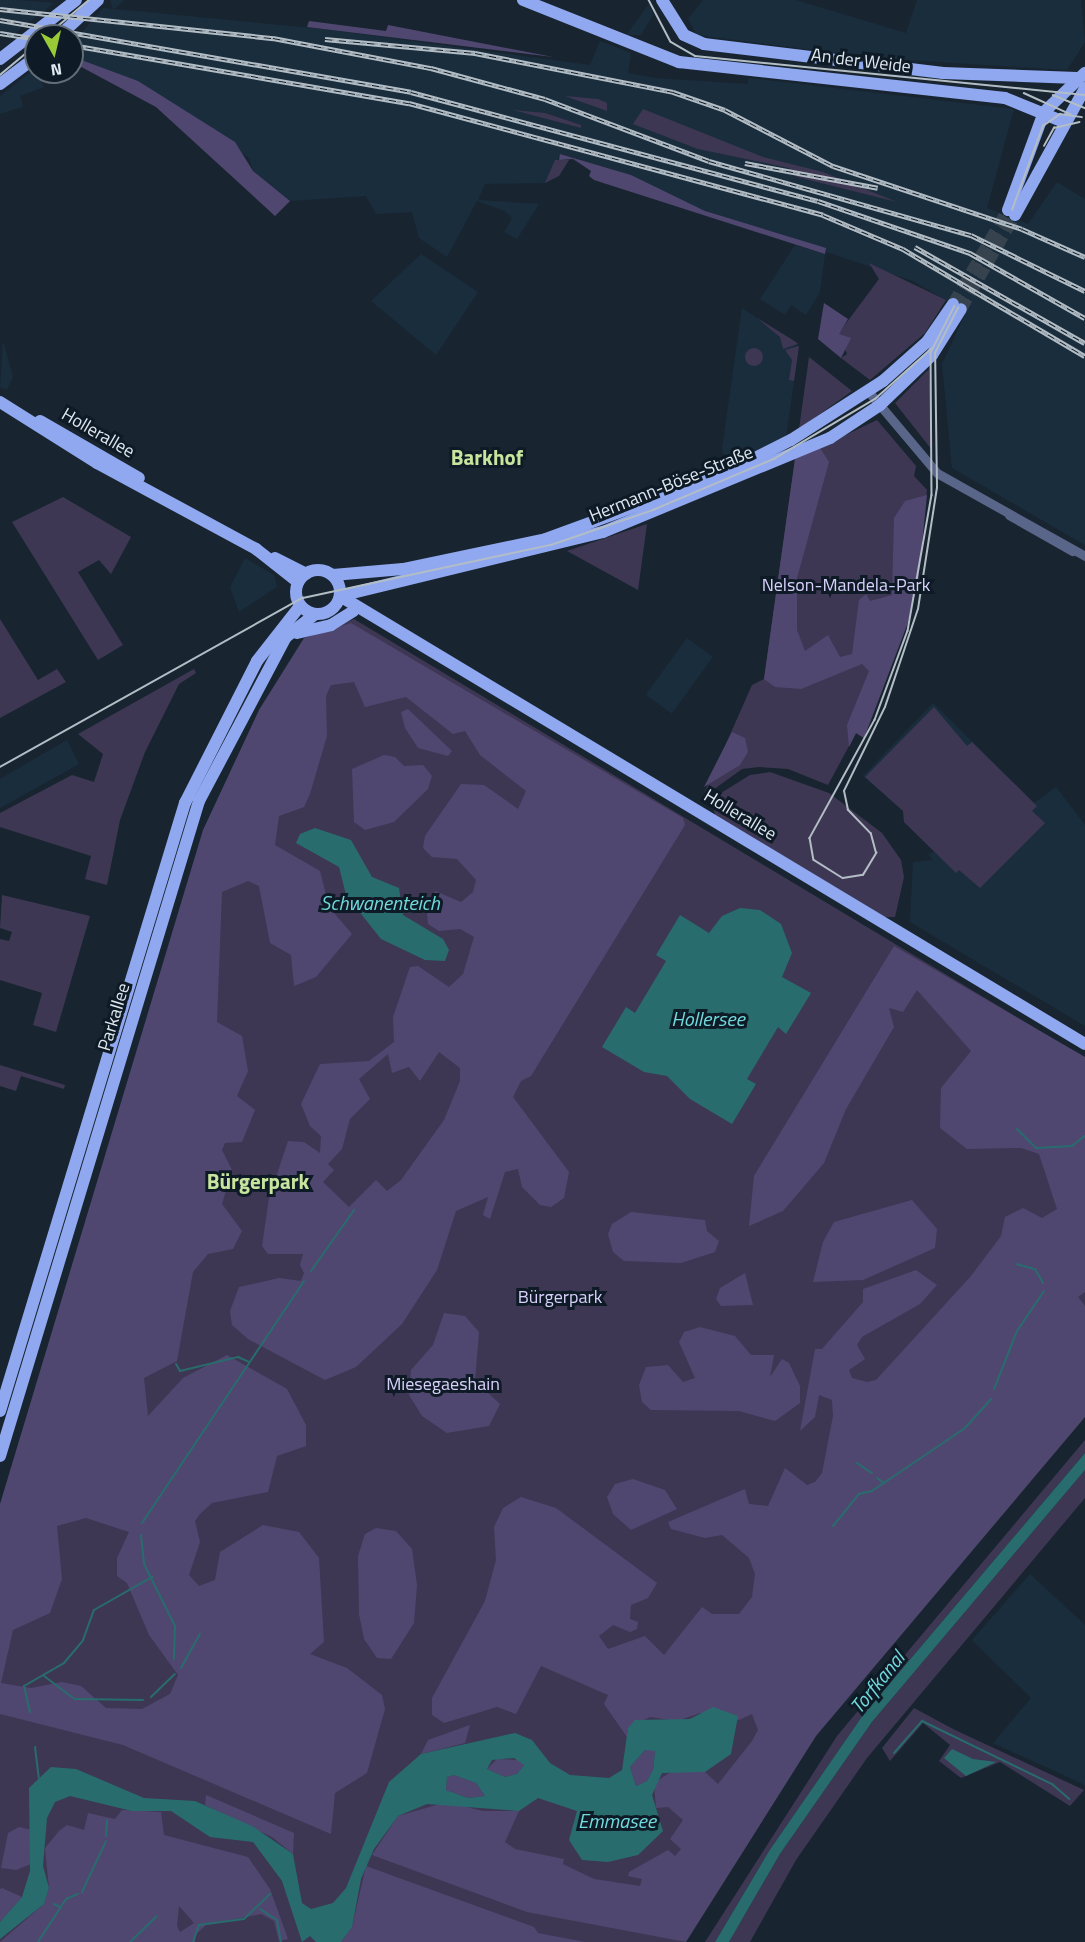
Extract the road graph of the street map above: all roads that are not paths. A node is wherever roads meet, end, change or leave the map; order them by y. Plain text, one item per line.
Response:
1 (76, 0) edge
2 (98, 0) edge
3 (523, 0) edge
4 (662, 0) edge
5 (72, 24) edge
6 (0, 59) edge
7 (24, 66) edge
8 (1082, 80) edge
9 (0, 84) edge
10 (1044, 112) junction
11 (1064, 122) junction
12 (868, 391) junction
13 (0, 402) edge
14 (880, 405) junction
15 (1084, 555) edge
16 (333, 575) junction
17 (302, 578) junction
18 (340, 596) junction
19 (300, 606) junction
20 (334, 608) junction
21 (353, 611) junction
22 (314, 615) junction
23 (376, 619) junction
24 (282, 644) junction
25 (1085, 1044) edge
26 (33, 1324) junction
27 (0, 1412) edge
28 (0, 1456) edge

1 - 6 main road
2 - 5 main road
3 - 10 main road, An der Weide
4 - 8 main road, An der Weide
7 - 9 main road
8 - 10 main road
8 - 11 main road
10 - 11 main road, An der Weide
10 - 11 main road
12 - 14 street
12 - 14 main road, Hermann-Böse-Straße
12 - 16 main road, Hermann-Böse-Straße
13 - 17 main road, Hollerallee
14 - 15 street
14 - 18 main road, Hermann-Böse-Straße
16 - 17 main road
16 - 18 main road
17 - 19 main road
18 - 20 main road
18 - 23 main road, Hollerallee
19 - 22 main road
19 - 26 main road, Parkallee
20 - 21 main road, Hollerallee
20 - 22 main road
21 - 23 main road, Hollerallee
21 - 24 main road
22 - 24 main road, Parkallee
23 - 25 main road, Hollerallee
24 - 26 main road, Parkallee
26 - 27 main road, Parkallee
26 - 28 main road, Parkallee

